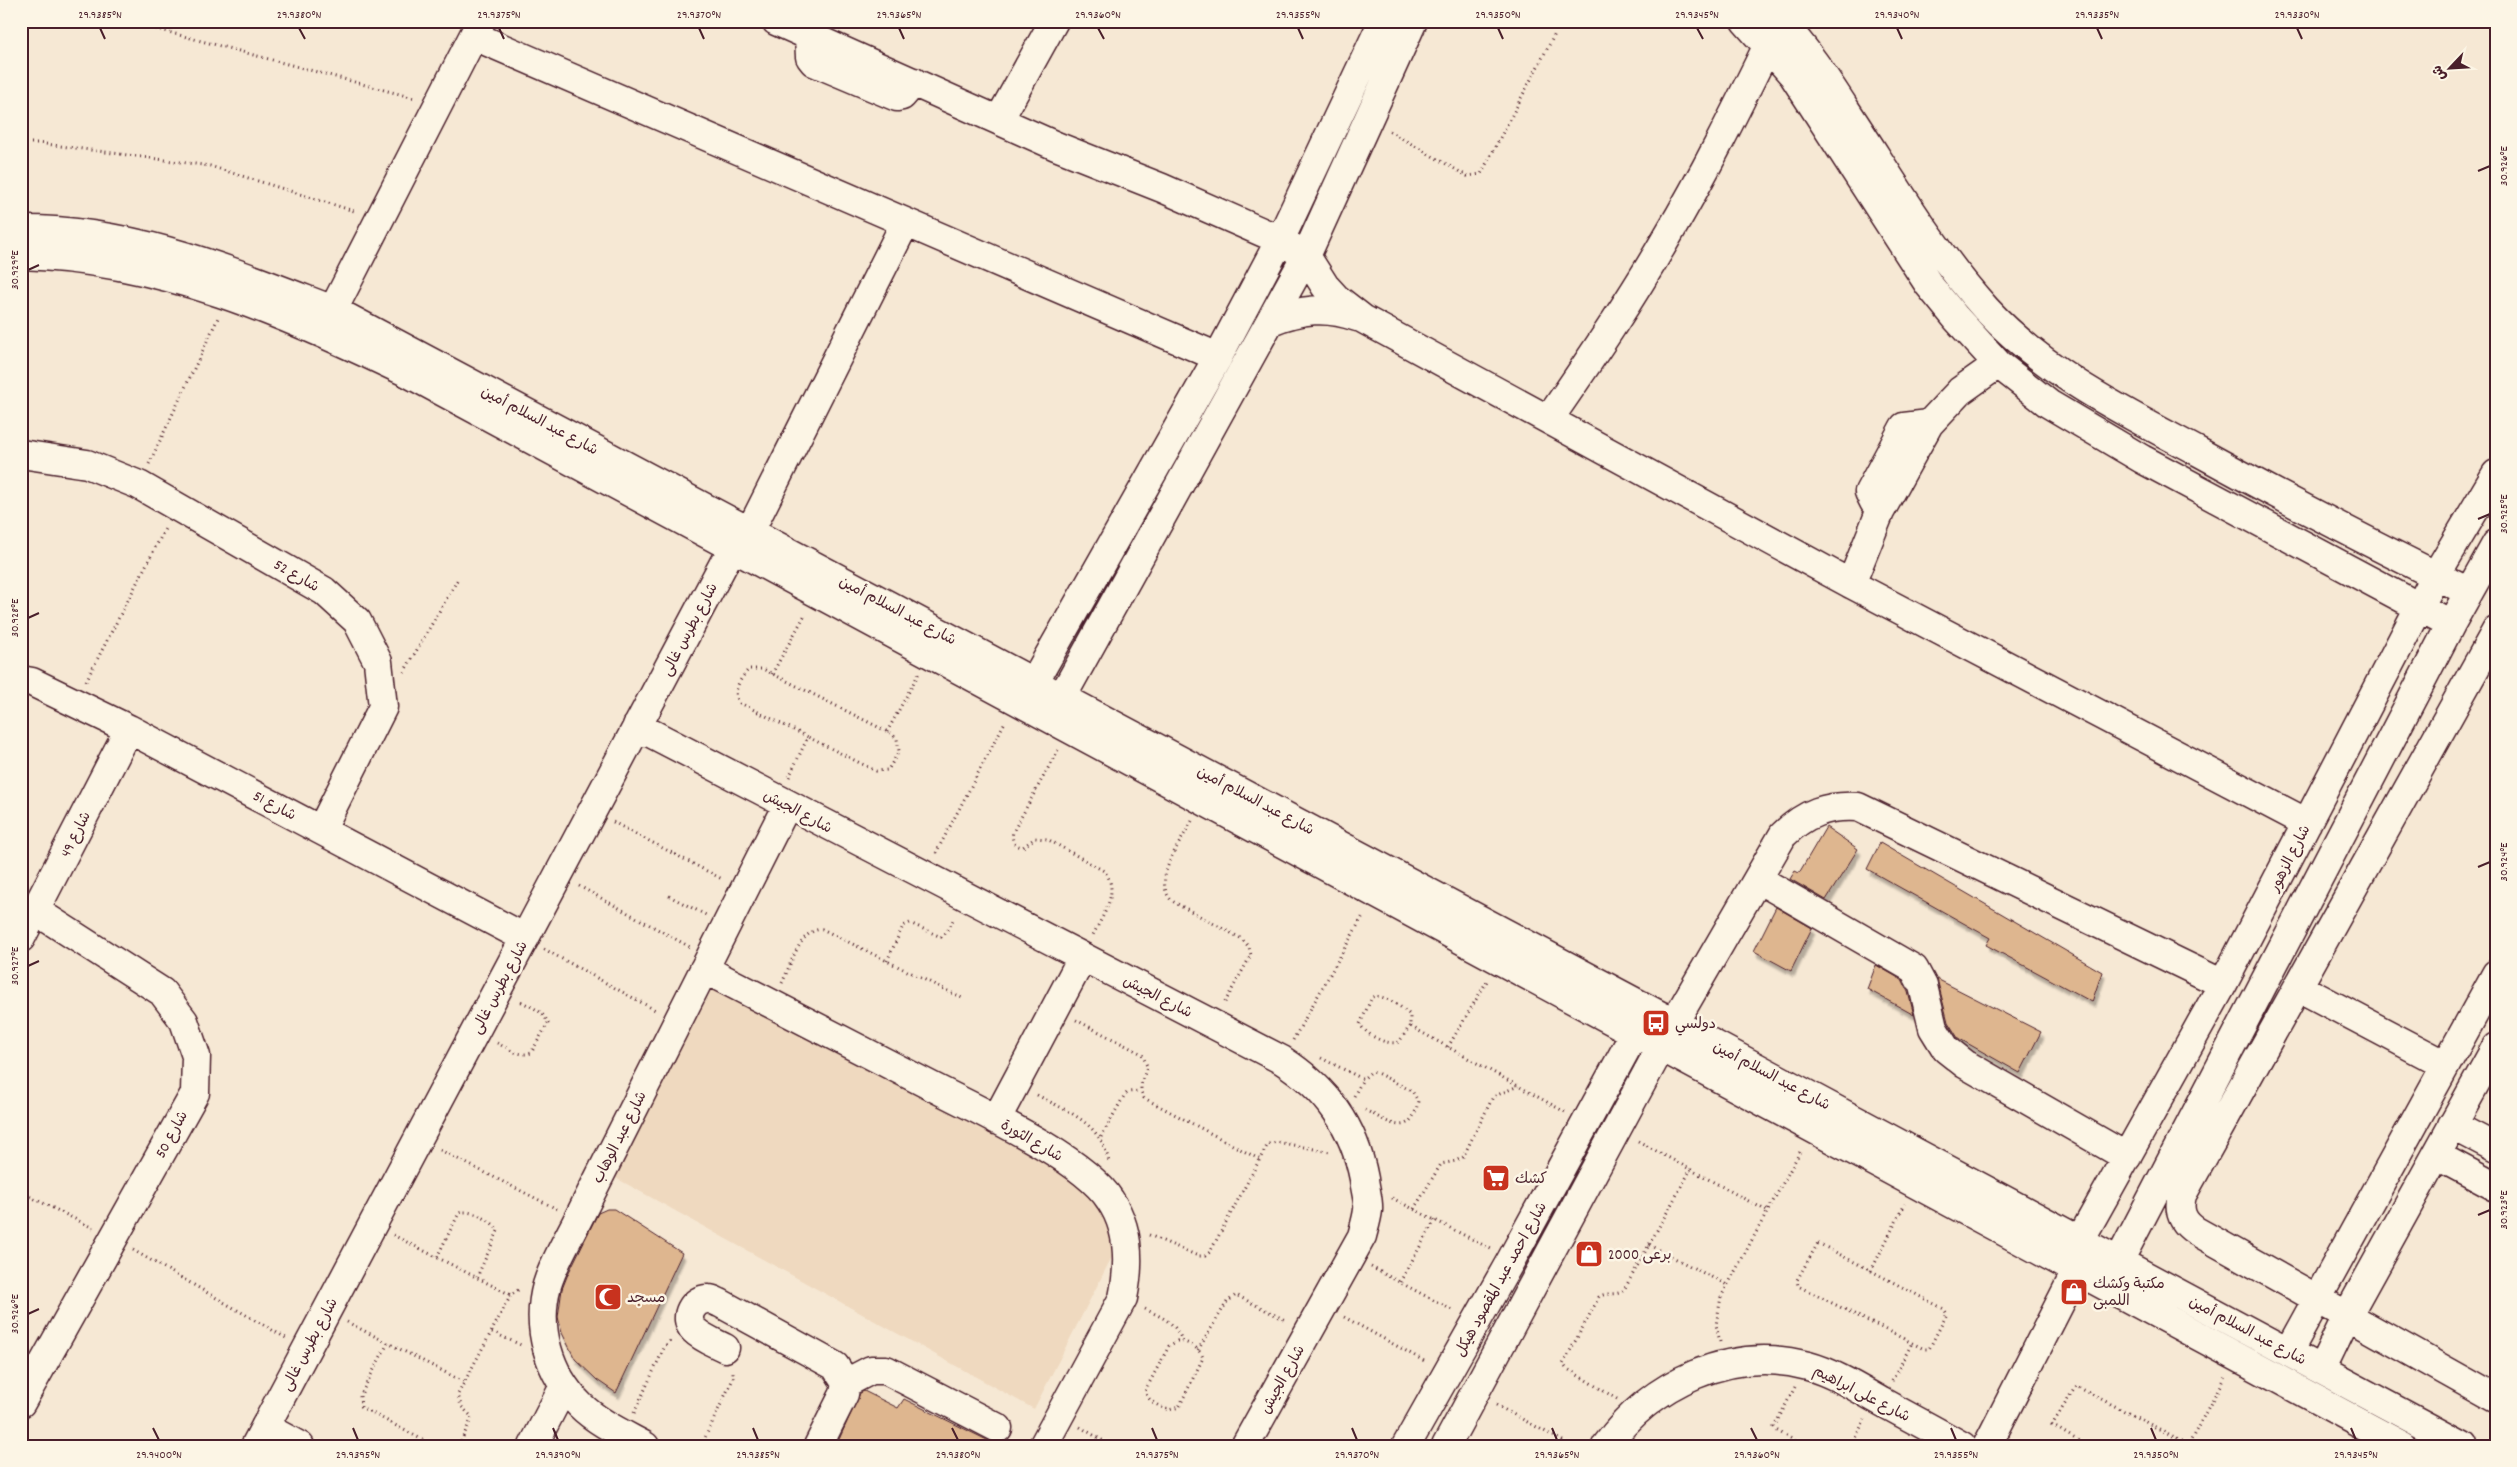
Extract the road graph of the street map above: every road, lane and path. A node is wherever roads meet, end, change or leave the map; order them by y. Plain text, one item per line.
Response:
1 (127, 21) edge
2 (776, 21) edge
3 (1054, 21) edge
4 (1384, 21) edge
5 (1413, 21) edge
6 (1745, 21) edge
7 (477, 28) edge
8 (1556, 32) dead end
9 (1774, 33) edge
10 (438, 105) junction
11 (1367, 118) junction
12 (999, 120) junction
13 (21, 143) edge
14 (380, 220) junction
15 (905, 223) junction
16 (21, 230) edge
17 (1280, 240) junction
18 (21, 255) edge
19 (1306, 256) junction
20 (229, 296) junction
21 (333, 310) junction
22 (1363, 319) junction
23 (1271, 321) junction
24 (1218, 357) junction
25 (1998, 364) junction
26 (1549, 420) junction
27 (21, 454) edge
28 (2496, 474) edge
29 (139, 484) junction
30 (177, 506) junction
31 (742, 535) junction
32 (2496, 544) edge
33 (2436, 576) junction
34 (458, 579) dead end
35 (1851, 584) junction
36 (818, 592) junction
37 (2469, 592) junction
38 (2419, 607) junction
39 (2451, 624) junction
40 (2496, 631) edge
41 (930, 652) junction
42 (403, 673) dead end
43 (772, 674) junction
44 (21, 680) edge
45 (1025, 690) junction
46 (1062, 697) junction
47 (75, 702) junction
48 (637, 726) junction
49 (1071, 728) junction
50 (129, 729) junction
51 (887, 732) junction
52 (808, 737) junction
53 (1203, 799) junction
54 (783, 803) junction
55 (592, 811) junction
56 (2307, 823) junction
57 (321, 830) junction
58 (558, 875) junction
59 (924, 876) junction
60 (1758, 879) junction
61 (744, 890) junction
62 (1377, 892) junction
63 (669, 896) dead end
64 (964, 897) junction
65 (36, 910) junction
66 (726, 926) junction
67 (21, 938) edge
68 (525, 938) junction
69 (1082, 958) junction
70 (1500, 958) junction
71 (887, 961) junction
72 (707, 963) junction
73 (2223, 984) junction
74 (2298, 987) junction
75 (2492, 987) edge
76 (497, 990) junction
77 (964, 999) dead end
78 (772, 1004) junction
79 (1055, 1009) junction
80 (1642, 1020) junction
81 (678, 1022) junction
82 (1213, 1024) junction
83 (1410, 1026) junction
84 (475, 1032) junction
85 (1668, 1034) junction
86 (1448, 1047) junction
87 (2496, 1047) edge
88 (1282, 1060) junction
89 (2446, 1065) junction
90 (1306, 1077) junction
91 (1363, 1079) junction
92 (1016, 1083) junction
93 (1518, 1086) junction
94 (1140, 1091) junction
95 (1354, 1100) dead end
96 (1360, 1107) dead end
97 (996, 1120) junction
98 (1586, 1124) junction
99 (2452, 1125) junction
100 (1813, 1127) junction
101 (1617, 1130) junction
102 (1101, 1137) junction
103 (418, 1138) junction
104 (2496, 1148) edge
105 (2436, 1155) junction
106 (2127, 1157) junction
107 (1259, 1159) junction
108 (1691, 1169) junction
109 (1362, 1171) junction
110 (1916, 1183) junction
111 (2496, 1187) edge
112 (21, 1192) edge
113 (1414, 1209) junction
114 (1116, 1211) junction
115 (1767, 1211) junction
116 (578, 1219) junction
117 (1435, 1220) junction
118 (373, 1225) junction
119 (113, 1238) junction
120 (2080, 1240) junction
121 (1650, 1245) junction
122 (1351, 1256) junction
123 (437, 1257) junction
124 (1512, 1260) junction
125 (2119, 1261) junction
126 (2077, 1270) junction
127 (1871, 1271) junction
128 (476, 1277) junction
129 (1400, 1282) junction
130 (1727, 1285) junction
131 (547, 1286) junction
132 (511, 1295) junction
133 (1123, 1298) junction
134 (2316, 1299) junction
135 (1324, 1306) junction
136 (326, 1311) junction
137 (2347, 1316) junction
138 (1476, 1322) junction
139 (692, 1329) junction
140 (1308, 1333) junction
141 (1182, 1341) junction
142 (388, 1343) junction
143 (1912, 1343) junction
144 (725, 1348) joint
145 (306, 1350) junction
146 (1198, 1350) junction
147 (2288, 1352) junction
148 (2236, 1356) junction
149 (1726, 1364) junction
150 (1807, 1366) junction
151 (2321, 1370) junction
152 (1447, 1373) junction
153 (464, 1382) junction
154 (846, 1383) junction
155 (564, 1386) junction
156 (1475, 1393) junction
157 (2496, 1398) edge
158 (1881, 1402) junction
159 (21, 1403) edge
160 (1636, 1411) junction
161 (1060, 1416) junction
162 (998, 1428) dead end
163 (260, 1436) edge
164 (634, 1440) edge
165 (2190, 1445) edge
166 (300, 1446) edge
167 (434, 1446) edge
168 (459, 1446) edge
169 (533, 1446) edge
170 (701, 1446) edge
171 (818, 1446) edge
172 (1044, 1446) edge
173 (1112, 1446) edge
174 (1245, 1446) edge
175 (1406, 1446) edge
176 (1446, 1446) edge
177 (1572, 1446) edge
178 (1606, 1446) edge
179 (1804, 1446) edge
180 (1962, 1446) edge
181 (1987, 1446) edge
182 (2087, 1446) edge
183 (2403, 1446) edge
184 (2463, 1446) edge

1 - 10 path
2 - 12 street
3 - 12 street
4 - 17 street
5 - 11 street
6 - 9 street
7 - 10 street
7 - 15 street
8 - 11 path
9 - 25 street
9 - 26 street
9 - 33 street
10 - 14 street
11 - 19 street
12 - 17 street
13 - 14 path
14 - 21 street
15 - 24 street
15 - 31 street, شارع بطرس غالى
16 - 21 street, شارع عبد السلام أمين
17 - 19 street
17 - 24 street
18 - 20 street, شارع عبد السلام أمين
19 - 22 street
19 - 23 street
20 - 29 path
20 - 31 street, شارع عبد السلام أمين
21 - 31 street, شارع عبد السلام أمين
22 - 23 street
22 - 26 street
23 - 46 street
24 - 45 street
25 - 35 street
25 - 38 street
26 - 35 street
27 - 29 street, شارع 52
28 - 33 street, شارع الزهور
29 - 30 street, شارع 52
30 - 47 path
30 - 57 street, شارع 52
31 - 36 street, شارع عبد السلام أمين
31 - 45 street, شارع عبد السلام أمين
31 - 48 street, شارع بطرس غالى
32 - 37 street
33 - 37 street
33 - 38 street, شارع الزهور
34 - 42 path
35 - 56 street
36 - 41 street, شارع عبد السلام أمين
36 - 43 path
37 - 39 street
38 - 39 street
38 - 56 street, شارع الزهور
39 - 125 street
40 - 74 street
41 - 45 street, شارع عبد السلام أمين
41 - 51 path
43 - 51 path
43 - 52 path
44 - 47 street, شارع 51
45 - 46 street, شارع عبد السلام أمين
45 - 49 street, شارع عبد السلام أمين
45 - 59 path
46 - 80 street, شارع عبد السلام أمين
47 - 50 street, شارع 51
48 - 54 street, شارع الجيش
48 - 55 street, شارع بطرس غالى
49 - 53 street, شارع عبد السلام أمين
49 - 69 path
50 - 57 street, شارع 51
50 - 65 street, شارع 49
51 - 52 path
52 - 54 path
53 - 62 street, شارع عبد السلام أمين
53 - 82 path
54 - 59 street, شارع الجيش
54 - 61 street, شارع عبد الوهاب
55 - 58 street, شارع بطرس غالى
55 - 61 path
56 - 73 street, شارع الزهور
57 - 68 street, شارع 51
58 - 68 street, شارع بطرس غالى
58 - 72 path
59 - 64 street, شارع الجيش
60 - 73 street, شارع احمد عبد المقصود هيكل
60 - 85 street, شارع احمد عبد المقصود هيكل
60 - 106 street
61 - 66 street, شارع عبد الوهاب
62 - 70 street, شارع عبد السلام أمين
62 - 88 path
63 - 66 path
64 - 69 street, شارع الجيش
64 - 71 path
65 - 67 street, شارع 49
65 - 119 street, شارع 50
66 - 72 street, شارع عبد الوهاب
68 - 76 street, شارع بطرس غالى
68 - 81 path
69 - 79 street
69 - 82 street, شارع الجيش
70 - 80 street, شارع عبد السلام أمين
70 - 86 path
71 - 77 path
71 - 78 path
72 - 78 street, شارع الثورة
72 - 81 street, شارع عبد الوهاب
73 - 106 street, شارع الزهور
74 - 89 street
74 - 134 street
75 - 89 street
76 - 84 street, شارع بطرس غالى
76 - 84 path
78 - 97 street, شارع الثورة
79 - 92 street
79 - 94 path
80 - 85 street, شارع عبد السلام أمين
80 - 98 street, شارع احمد عبد المقصود هيكل
81 - 116 street, شارع عبد الوهاب
82 - 88 street, شارع الجيش
83 - 83 path
83 - 86 path
84 - 103 street, شارع بطرس غالى
85 - 100 street, شارع عبد السلام أمين
85 - 101 street, شارع احمد عبد المقصود هيكل
85 - 120 street, شارع عبد السلام أمين
86 - 93 path
87 - 99 street
88 - 90 street, شارع الجيش
89 - 134 street
90 - 91 path
90 - 109 street, شارع الجيش
91 - 95 path
91 - 96 path
92 - 97 street
92 - 102 path
93 - 98 path
93 - 113 path
94 - 102 path
94 - 107 path
97 - 114 street, شارع الثورة
98 - 124 street, شارع احمد عبد المقصود هيكل
99 - 104 street
99 - 105 street
100 - 110 street, شارع عبد السلام أمين
100 - 115 path
101 - 108 path
101 - 156 street, شارع احمد عبد المقصود هيكل
102 - 114 path
103 - 116 path
103 - 118 street, شارع بطرس غالى
105 - 111 street
105 - 137 street
106 - 120 street, شارع الزهور
107 - 109 path
107 - 114 path
108 - 115 path
108 - 121 path
109 - 113 path
109 - 122 street, شارع الجيش
110 - 126 street, شارع عبد السلام أمين
110 - 127 path
112 - 119 path
113 - 117 path
114 - 133 street, شارع الثورة
115 - 130 path
116 - 131 street, شارع عبد الوهاب
117 - 124 path
117 - 129 path
118 - 123 path
118 - 136 street, شارع بطرس غالى
119 - 145 path
119 - 159 street, شارع 50
120 - 125 street, شارع عبد السلام أمين
121 - 130 path
121 - 160 path
122 - 129 path
122 - 135 street, شارع الجيش
123 - 128 path
123 - 128 path
124 - 138 street, شارع احمد عبد المقصود هيكل
125 - 147 street, شارع عبد السلام أمين
126 - 148 street, شارع عبد السلام أمين
126 - 181 street
127 - 143 path
127 - 143 path
128 - 132 path
129 - 138 path
130 - 149 path
131 - 132 path
131 - 155 street, شارع عبد الوهاب
132 - 153 path
133 - 141 path
133 - 161 street, شارع الثورة
134 - 137 street
134 - 147 street
135 - 140 street, شارع الجيش
135 - 152 path
136 - 142 path
136 - 145 street, شارع بطرس غالى
137 - 151 street
137 - 157 street
138 - 152 street, شارع احمد عبد المقصود هيكل
139 - 144 street
139 - 154 street
139 - 164 path
140 - 146 path
140 - 174 street, شارع الجيش
141 - 146 path
141 - 146 path
142 - 153 path
142 - 167 path
143 - 158 path
144 - 170 path
145 - 163 street, شارع بطرس غالى
147 - 151 street, شارع عبد السلام أمين
148 - 165 path
148 - 183 street, شارع عبد السلام أمين
149 - 150 street, شارع على ابراهيم
149 - 160 street, شارع على ابراهيم
150 - 158 street, شارع على ابراهيم
150 - 179 path
151 - 184 street, شارع عبد السلام أمين
152 - 175 street, شارع احمد عبد المقصود هيكل
153 - 168 path
154 - 162 street
154 - 171 street
155 - 164 street, شارع عبد الوهاب
155 - 169 street
156 - 176 street, شارع احمد عبد المقصود هيكل
156 - 177 path
158 - 180 street, شارع على ابراهيم
160 - 178 street, شارع على ابراهيم
161 - 172 street, شارع الثورة
161 - 173 path
163 - 166 street
165 - 182 path

